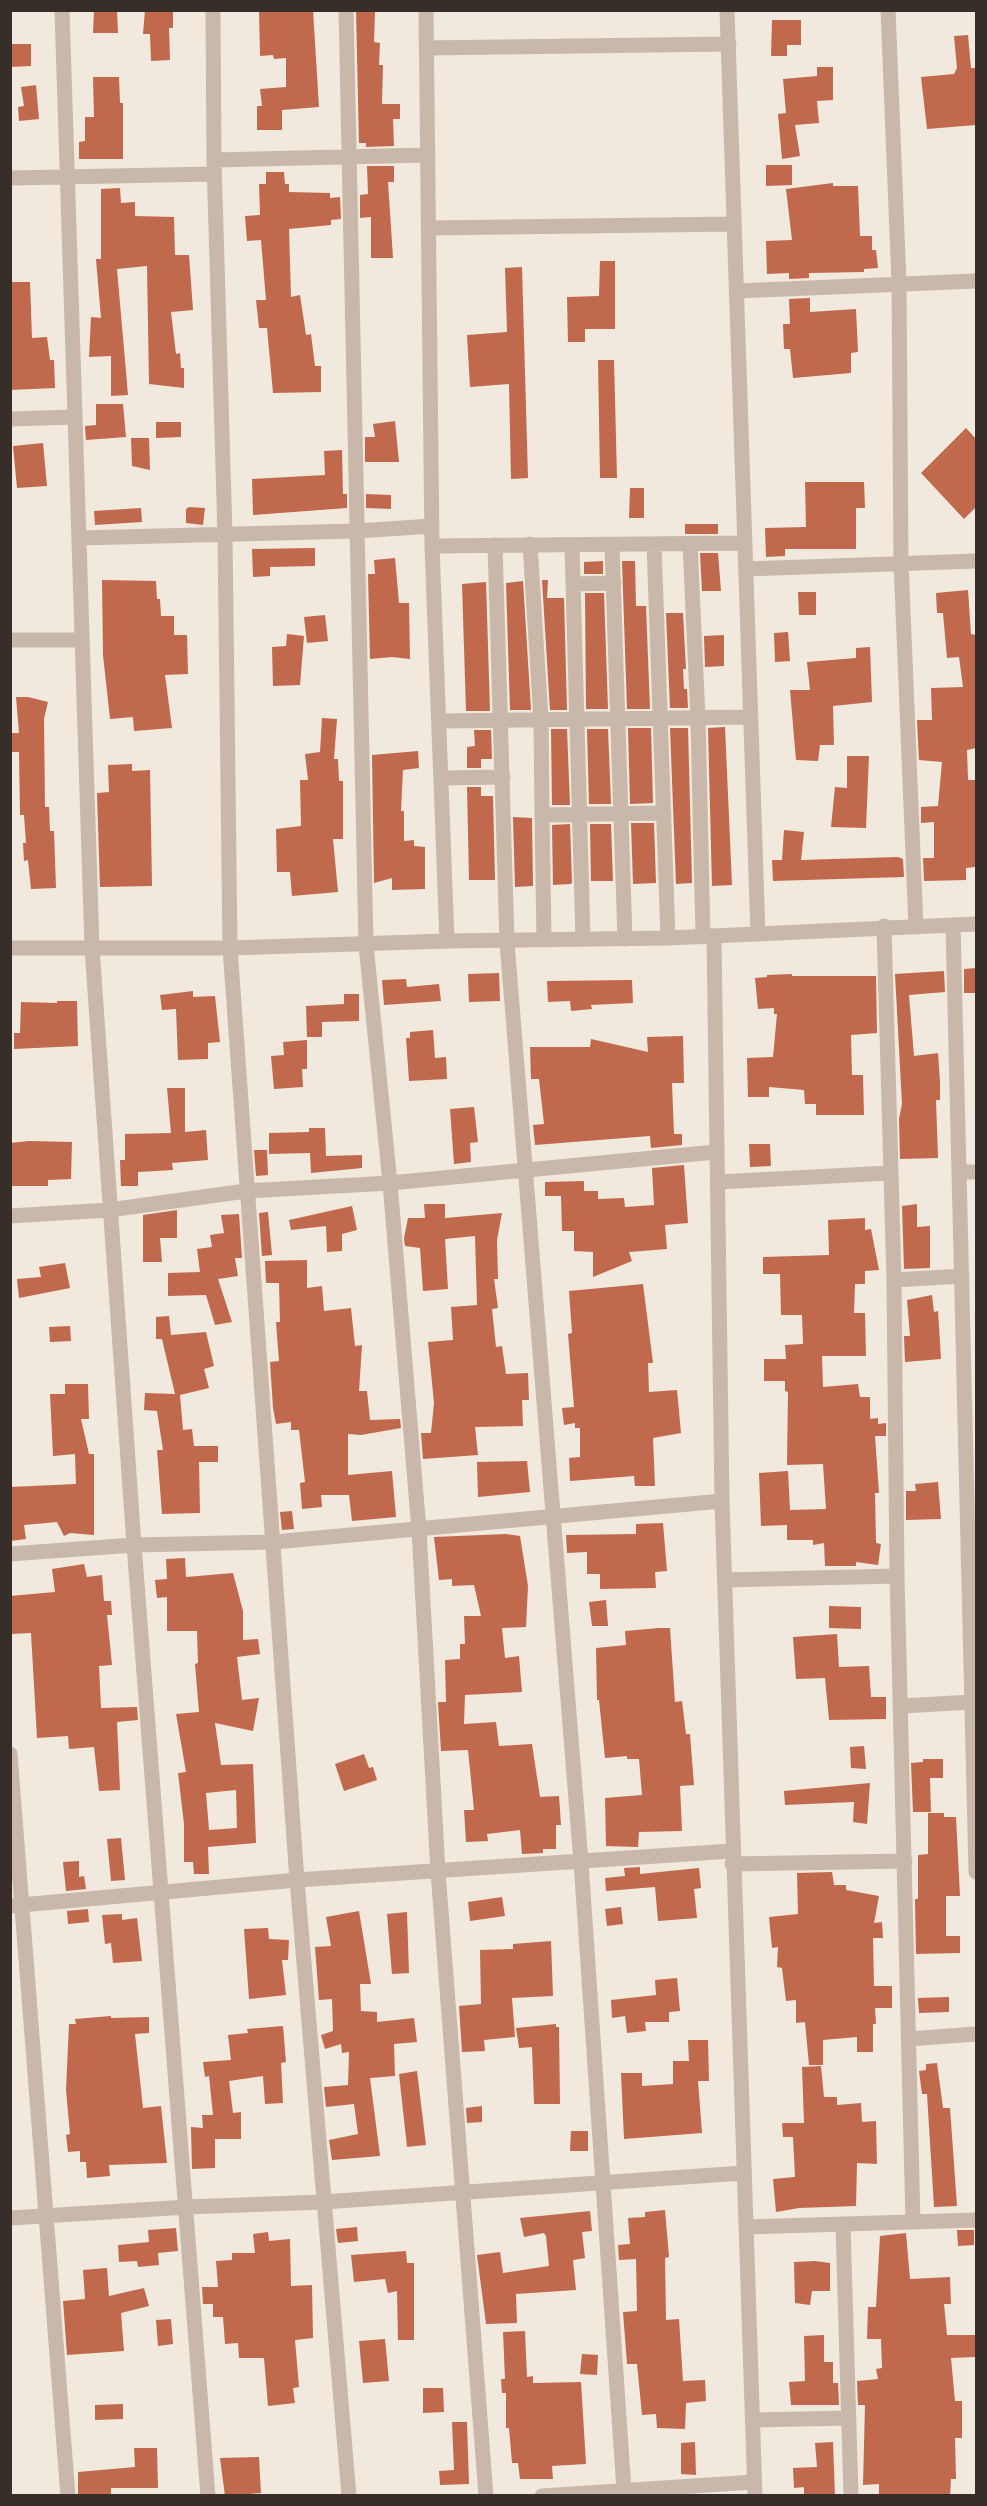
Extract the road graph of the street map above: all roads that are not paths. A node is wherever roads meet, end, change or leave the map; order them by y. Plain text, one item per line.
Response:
1 (62, 10) edge
2 (213, 10) edge
3 (346, 10) edge
4 (426, 10) edge
5 (727, 10) edge
6 (888, 10) edge
7 (729, 44) junction
8 (426, 48) junction
9 (428, 155) junction
10 (349, 158) junction
11 (214, 167) junction
12 (67, 177) junction
13 (10, 178) edge
14 (733, 224) junction
15 (429, 228) junction
16 (976, 281) edge
17 (899, 283) junction
18 (737, 291) junction
19 (74, 417) junction
20 (10, 418) edge
21 (432, 526) junction
22 (357, 531) junction
23 (225, 535) junction
24 (79, 538) junction
25 (744, 543) junction
26 (530, 544) junction
27 (654, 544) junction
28 (690, 544) junction
29 (495, 545) junction
30 (572, 545) junction
31 (612, 545) junction
32 (432, 546) junction
33 (976, 561) edge
34 (901, 562) junction
35 (746, 569) junction
36 (614, 583) junction
37 (574, 584) junction
38 (10, 640) edge
39 (81, 640) junction
40 (751, 717) junction
41 (618, 718) junction
42 (662, 718) junction
43 (698, 718) junction
44 (577, 719) junction
45 (502, 720) junction
46 (540, 720) junction
47 (440, 721) junction
48 (503, 777) junction
49 (442, 778) junction
50 (664, 813) junction
51 (620, 814) junction
52 (542, 815) junction
53 (578, 815) junction
54 (976, 924) edge
55 (953, 925) junction
56 (884, 926) junction
57 (916, 927) junction
58 (758, 934) junction
59 (708, 937) junction
60 (668, 938) junction
61 (583, 939) junction
62 (625, 939) junction
63 (544, 940) junction
64 (447, 941) junction
65 (507, 942) junction
66 (366, 945) junction
67 (10, 948) edge
68 (92, 948) junction
69 (230, 948) junction
70 (716, 1152) junction
71 (526, 1172) junction
72 (960, 1172) junction
73 (976, 1172) edge
74 (889, 1173) junction
75 (718, 1182) junction
76 (390, 1184) junction
77 (246, 1191) junction
78 (109, 1210) junction
79 (10, 1216) edge
80 (962, 1276) junction
81 (894, 1280) junction
82 (971, 1412) edge
83 (722, 1501) junction
84 (553, 1518) junction
85 (419, 1530) junction
86 (274, 1542) junction
87 (134, 1545) junction
88 (10, 1554) edge
89 (897, 1576) junction
90 (973, 1577) edge
91 (725, 1580) junction
92 (972, 1702) junction
93 (902, 1706) junction
94 (10, 1754) edge
95 (732, 1858) junction
96 (976, 1858) edge
97 (905, 1861) junction
98 (581, 1862) junction
99 (438, 1872) junction
100 (976, 1872) edge
101 (297, 1880) junction
102 (161, 1893) junction
103 (16, 1905) edge
104 (976, 2034) edge
105 (909, 2039) junction
106 (743, 2173) junction
107 (604, 2183) junction
108 (463, 2192) junction
109 (323, 2202) junction
110 (187, 2207) junction
111 (46, 2216) junction
112 (10, 2218) edge
113 (976, 2220) edge
114 (913, 2222) junction
115 (843, 2224) junction
116 (747, 2227) junction
117 (849, 2418) junction
118 (753, 2420) junction
119 (754, 2489) edge
120 (624, 2490) junction
121 (68, 2496) edge
122 (208, 2496) edge
123 (349, 2496) edge
124 (486, 2496) edge
125 (542, 2496) edge
126 (851, 2496) edge

1 - 12 street
2 - 11 street
3 - 10 street
4 - 8 street
5 - 7 street
6 - 17 street
7 - 8 street
7 - 14 street
8 - 9 street
9 - 10 street
9 - 15 street
10 - 11 street
10 - 22 street
11 - 12 street
11 - 23 street
12 - 13 street
12 - 19 street
14 - 15 street
14 - 18 street
15 - 21 street
16 - 17 street
17 - 18 street
17 - 34 street
18 - 25 street
19 - 20 street
19 - 24 street
21 - 22 street
21 - 32 street
22 - 23 street
22 - 66 street
23 - 24 street
23 - 69 street
24 - 39 street
25 - 28 street
25 - 35 street
26 - 29 street
26 - 30 street
26 - 46 street
27 - 28 street
27 - 31 street
27 - 42 street
28 - 43 street
29 - 32 street
29 - 45 street
30 - 31 street
30 - 37 street
31 - 36 street
32 - 47 street
33 - 34 street
34 - 35 street
34 - 57 street
35 - 40 street
36 - 37 street
36 - 41 street
37 - 44 street
38 - 39 street
39 - 68 street
40 - 43 street
40 - 58 street
41 - 42 street
41 - 44 street
41 - 51 street
42 - 43 street
42 - 50 street
43 - 59 street
44 - 46 street
44 - 53 street
45 - 46 street
45 - 47 street
45 - 48 street
46 - 52 street
47 - 49 street
48 - 49 street
48 - 65 street
49 - 64 street
50 - 51 street
50 - 60 street
51 - 53 street
51 - 62 street
52 - 53 street
52 - 63 street
53 - 61 street
54 - 55 street
55 - 57 street
55 - 72 street
56 - 57 street
56 - 58 street
56 - 74 street
58 - 59 street
59 - 60 street
59 - 70 street
60 - 62 street
61 - 62 street
61 - 63 street
63 - 65 street
64 - 65 street
64 - 66 street
65 - 71 street
66 - 69 street
66 - 76 street
67 - 68 street
68 - 69 street
68 - 78 street
69 - 77 street
70 - 71 street
70 - 75 street
71 - 76 street
71 - 84 street
72 - 73 street
72 - 80 street
74 - 75 street
74 - 81 street
75 - 83 street
76 - 77 street
76 - 85 street
77 - 78 street
77 - 86 street
78 - 79 street
78 - 87 street
80 - 81 street
80 - 82 street
81 - 89 street
82 - 90 street
83 - 84 street
83 - 91 street
84 - 85 street
84 - 98 street
85 - 86 street
85 - 99 street
86 - 87 street
86 - 101 street
87 - 88 street
87 - 102 street
89 - 91 street
89 - 93 street
90 - 92 street
91 - 95 street
92 - 93 street
92 - 96 street
93 - 97 street
94 - 103 street
95 - 97 street
95 - 98 street
95 - 106 street
96 - 100 street
97 - 105 street
98 - 99 street
98 - 107 street
99 - 101 street
99 - 108 street
101 - 102 street
101 - 109 street
102 - 103 street
102 - 110 street
103 - 111 street
104 - 105 street
105 - 114 street
106 - 107 street
106 - 116 street
107 - 108 street
107 - 120 street
108 - 109 street
108 - 124 street
109 - 110 street
109 - 123 street
110 - 111 street
110 - 122 street
111 - 112 street
111 - 121 street
113 - 114 street
114 - 115 street
115 - 116 street
115 - 117 street
116 - 118 street
117 - 118 street
117 - 126 street
118 - 119 street
119 - 120 street
120 - 125 street

